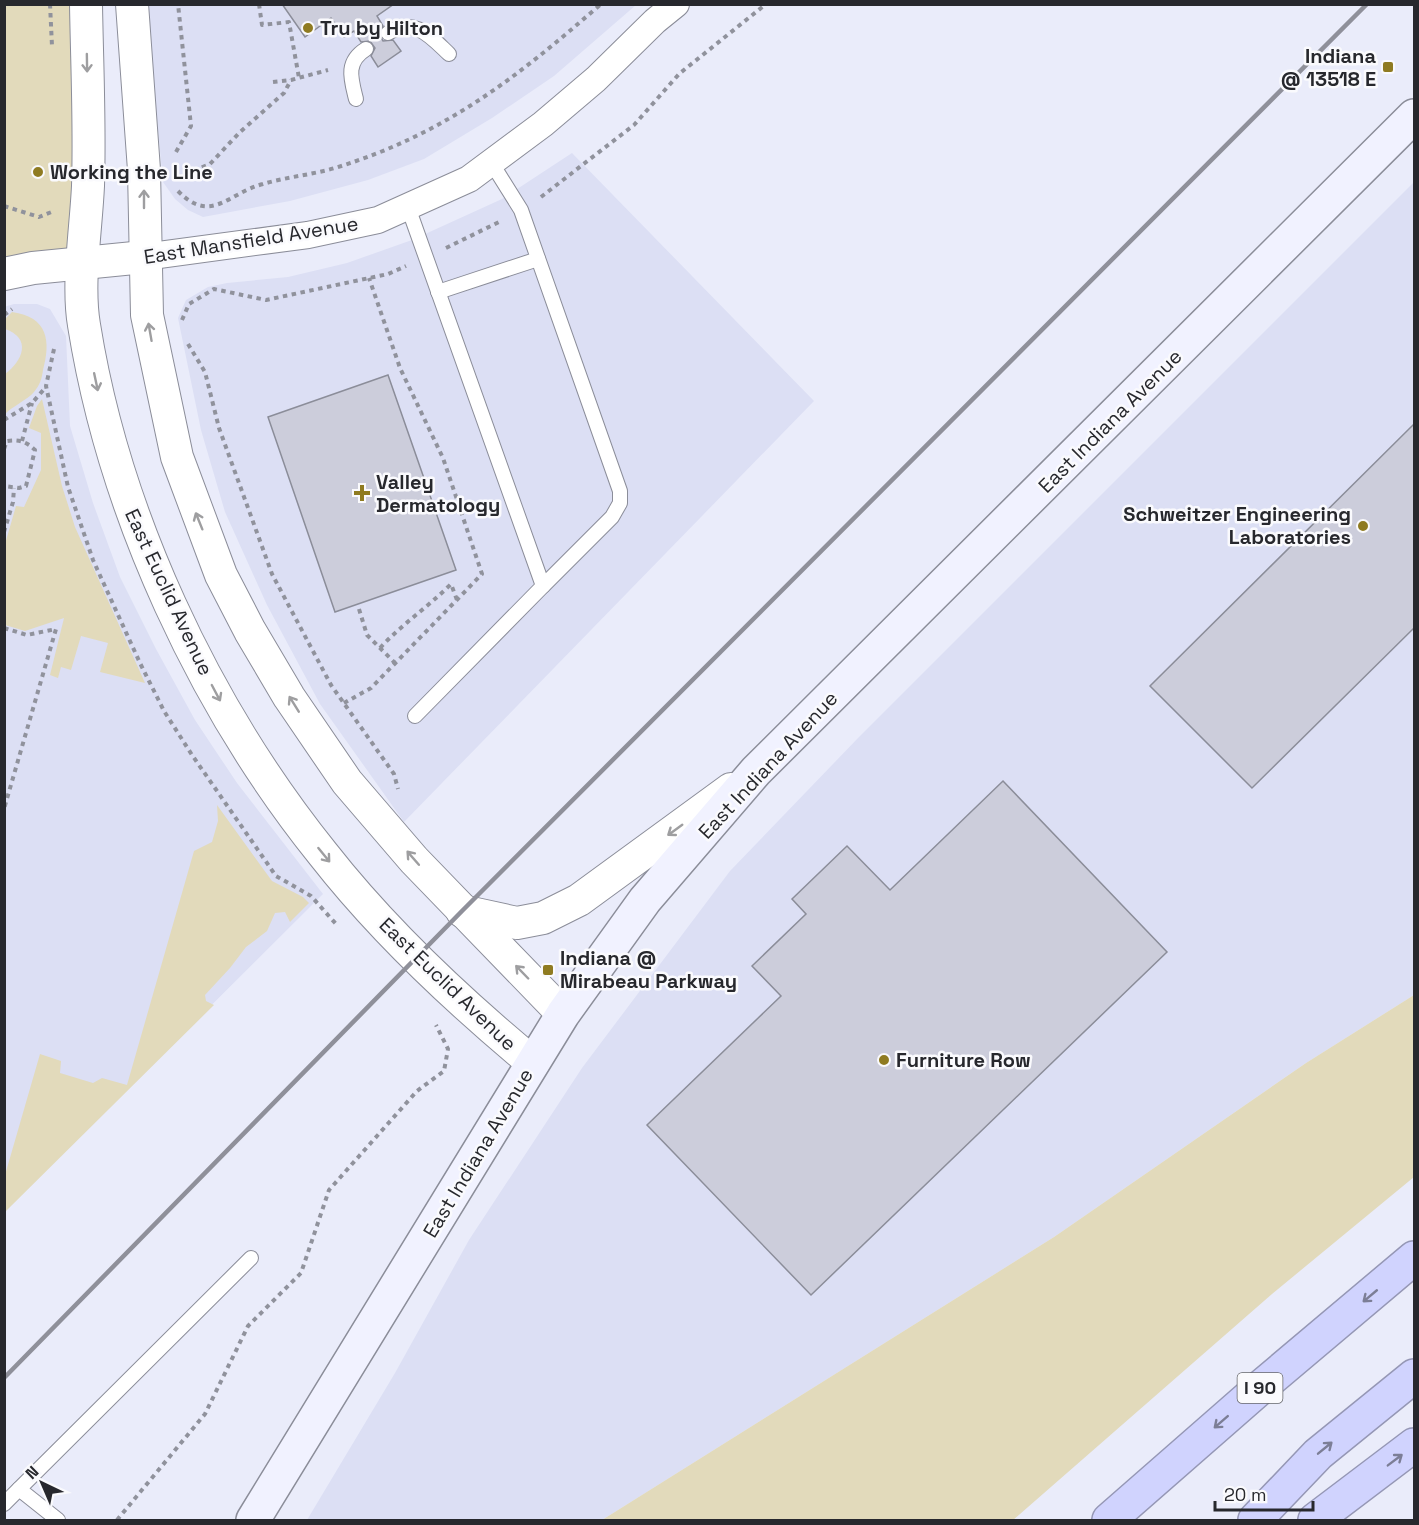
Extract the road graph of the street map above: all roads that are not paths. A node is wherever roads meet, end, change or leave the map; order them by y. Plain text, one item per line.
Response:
1 (86, 4) edge
2 (132, 4) edge
3 (676, 4) edge
4 (388, 33) dead end
5 (366, 49) dead end
6 (449, 54) dead end
7 (356, 99) dead end
8 (1414, 116) edge
9 (491, 162) junction
10 (408, 207) junction
11 (144, 257) junction
12 (538, 259) junction
13 (84, 262) junction
14 (4, 274) edge
15 (438, 292) junction
16 (543, 586) junction
17 (415, 716) dead end
18 (756, 771) junction
19 (462, 911) junction
20 (563, 1014) junction
21 (533, 1063) junction
22 (251, 1258) dead end
23 (1414, 1258) edge
24 (1414, 1376) edge
25 (1414, 1445) edge
26 (19, 1489) junction
27 (4, 1504) edge
28 (58, 1521) edge
29 (253, 1521) edge
30 (1109, 1521) edge
31 (1256, 1521) edge
32 (1315, 1521) edge

1 -> 13 street, East Euclid Avenue
11 -> 2 street
3 - 9 street, East Mansfield Avenue
4 - 6 lane
5 - 7 lane
8 - 18 main road, East Indiana Avenue
9 - 10 street, East Mansfield Avenue
9 - 12 lane
10 - 11 street, East Mansfield Avenue
10 - 15 lane
11 - 13 street, East Mansfield Avenue
19 -> 11 street
12 - 15 lane
12 - 16 lane
13 - 14 street, East Mansfield Avenue
13 -> 21 street, East Euclid Avenue
15 - 16 lane
16 - 17 lane
18 -> 19 street
18 - 20 main road, East Indiana Avenue
20 -> 19 street
20 - 21 main road, East Indiana Avenue
21 - 29 main road, East Indiana Avenue
22 - 26 lane
23 -> 30 highway, I 90
31 -> 24 highway
32 -> 25 highway
26 - 27 lane
26 - 28 lane

